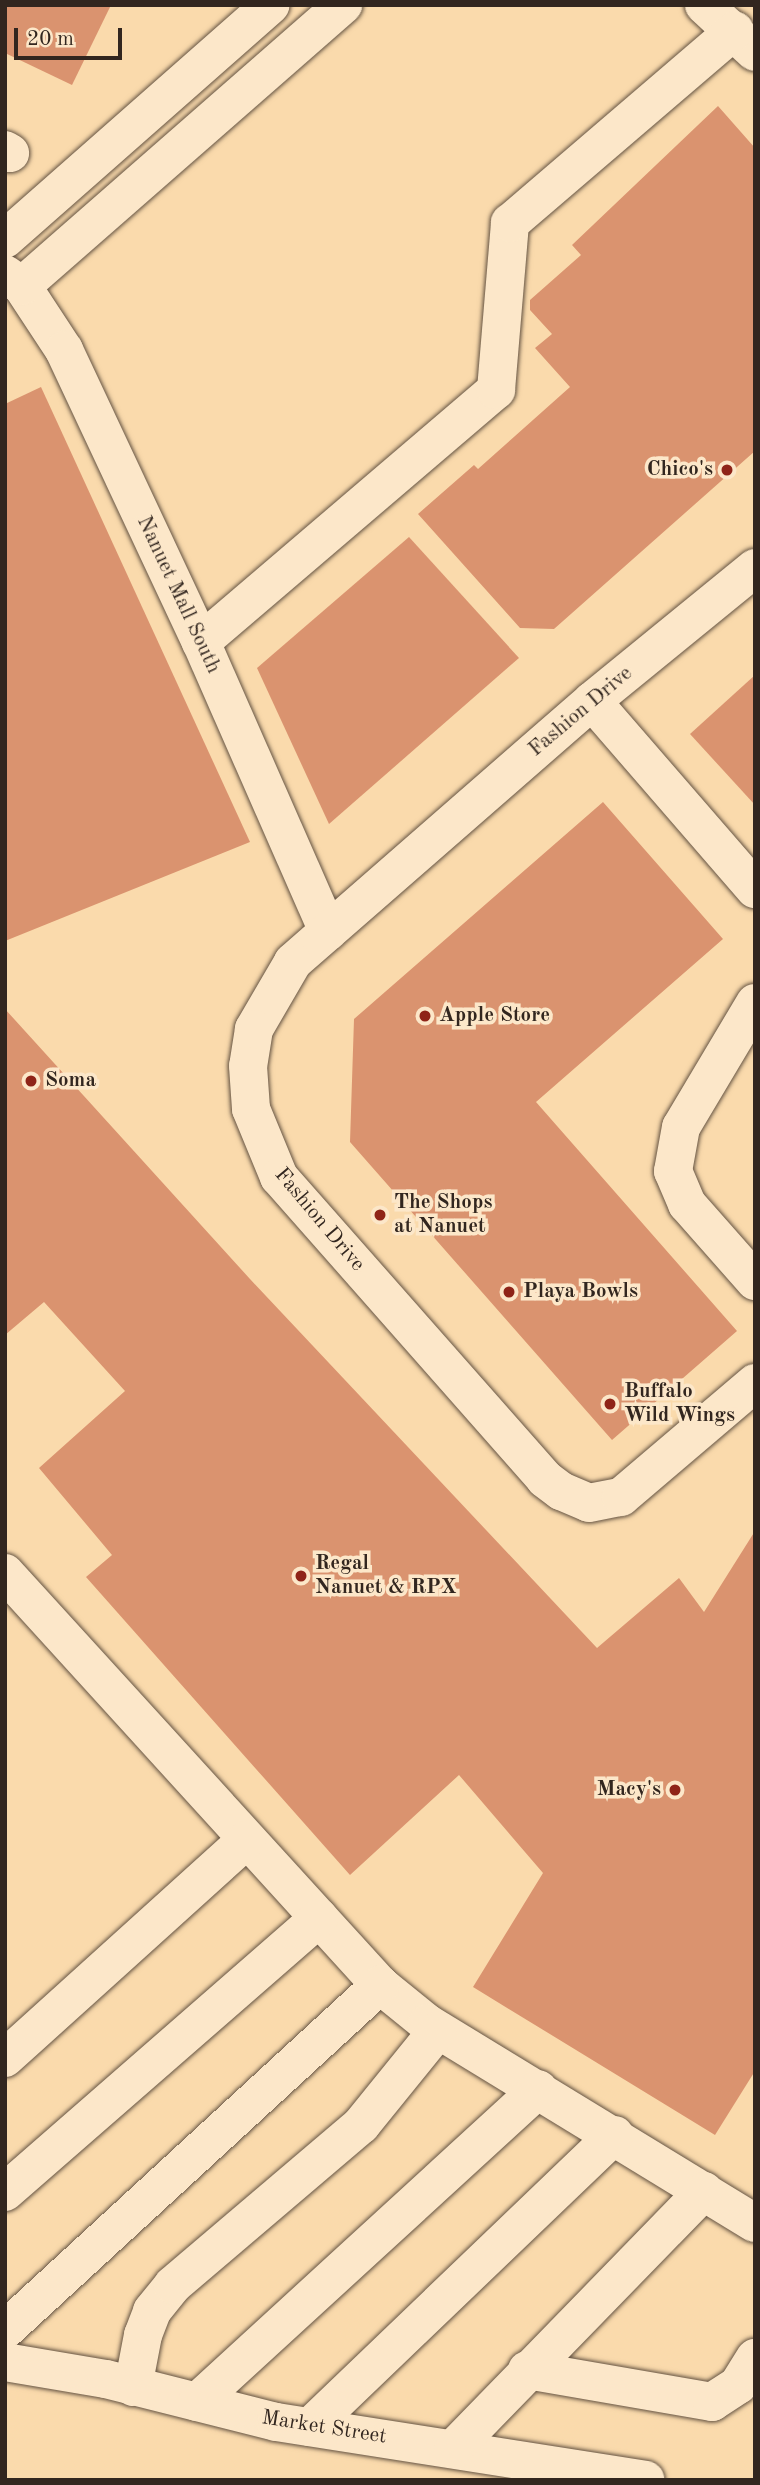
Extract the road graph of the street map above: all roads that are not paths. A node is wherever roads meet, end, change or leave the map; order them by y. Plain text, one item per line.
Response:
1 (270, 5) edge
2 (343, 5) edge
3 (704, 5) edge
4 (745, 41) edge
5 (5, 239) edge
6 (13, 280) edge
7 (755, 568) edge
8 (201, 642) junction
9 (592, 701) junction
10 (755, 889) edge
11 (328, 932) junction
12 (755, 1003) edge
13 (755, 1281) edge
14 (755, 1383) edge
15 (5, 1573) edge
16 (247, 1839) junction
17 (319, 1918) junction
18 (380, 1985) junction
19 (438, 2030) junction
20 (5, 2057) edge
21 (538, 2088) junction
22 (614, 2136) junction
23 (704, 2191) junction
24 (5, 2192) edge
25 (755, 2222) edge
26 (5, 2330) edge
27 (755, 2358) edge
28 (5, 2362) edge
29 (527, 2370) junction
30 (133, 2386) junction
31 (197, 2402) junction
32 (310, 2427) junction
33 (453, 2449) junction
34 (645, 2480) edge

1 - 5 lane
2 - 6 lane
3 - 4 lane
4 - 8 lane
6 - 8 lane, Nanuet Mall South
7 - 9 lane, Fashion Drive
8 - 11 lane, Nanuet Mall South
9 - 10 lane
9 - 11 lane, Fashion Drive
11 - 14 lane, Fashion Drive
12 - 13 lane
15 - 16 lane
16 - 17 lane
16 - 20 lane
17 - 18 lane
17 - 24 lane
18 - 19 lane
18 - 26 lane
19 - 21 lane
19 - 30 lane
21 - 22 lane
21 - 31 lane
22 - 23 lane
22 - 32 lane
23 - 25 lane
23 - 29 lane
27 - 29 lane
28 - 30 lane, Market Street
29 - 33 lane
30 - 31 lane, Market Street
31 - 32 lane, Market Street
32 - 33 lane, Market Street
33 - 34 lane, Market Street

